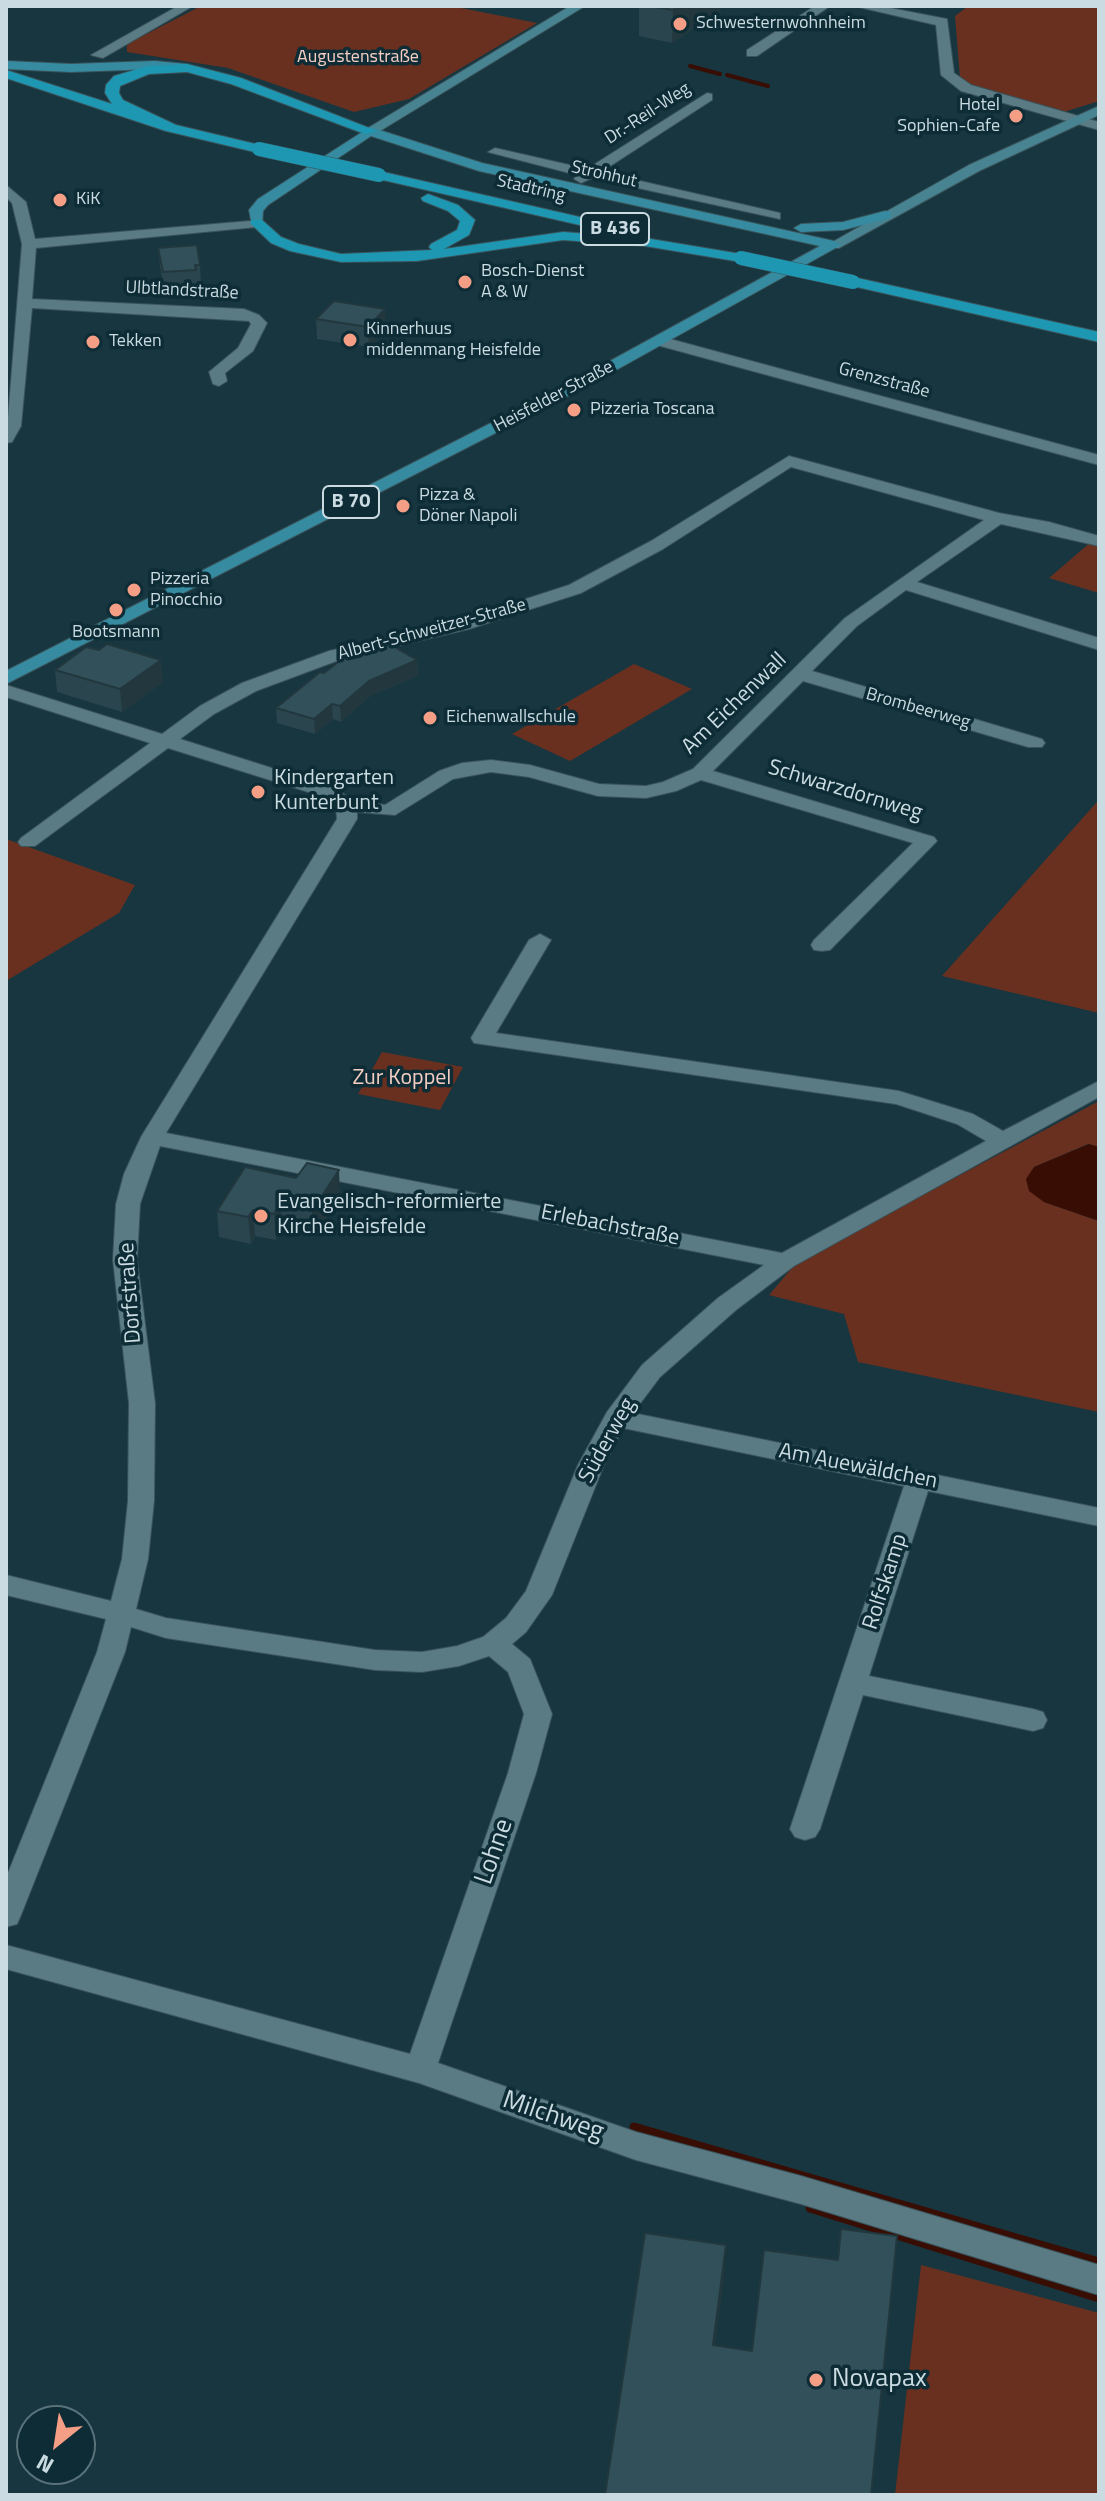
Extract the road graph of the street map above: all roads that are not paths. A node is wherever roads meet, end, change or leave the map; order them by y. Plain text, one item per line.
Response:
1 (185, 6) edge
2 (579, 6) edge
3 (824, 6) edge
4 (860, 6) edge
5 (752, 53) dead end
6 (98, 55) dead end
7 (6, 65) edge
8 (187, 68) junction
9 (6, 74) edge
10 (707, 97) dead end
11 (1099, 110) edge
12 (1073, 120) junction
13 (1099, 126) edge
14 (171, 128) junction
15 (370, 131) junction
16 (495, 152) dead end
17 (588, 174) junction
18 (374, 179) junction
19 (569, 188) junction
20 (6, 189) edge
21 (885, 215) junction
22 (695, 216) junction
23 (775, 216) dead end
24 (257, 223) junction
25 (29, 244) junction
26 (834, 245) junction
27 (741, 258) junction
28 (375, 259) junction
29 (24, 303) junction
30 (1099, 337) edge
31 (659, 341) junction
32 (219, 381) dead end
33 (6, 438) edge
34 (1099, 460) edge
35 (998, 518) junction
36 (1099, 541) edge
37 (903, 583) junction
38 (1099, 644) edge
39 (801, 674) junction
40 (6, 678) edge
41 (6, 691) edge
42 (164, 741) junction
43 (1035, 743) dead end
44 (700, 773) junction
45 (346, 805) junction
46 (28, 842) dead end
47 (540, 940) dead end
48 (822, 945) dead end
49 (1099, 1088) edge
50 (152, 1137) junction
51 (1002, 1140) junction
52 (785, 1261) junction
53 (616, 1418) junction
54 (919, 1480) junction
55 (1099, 1517) edge
56 (6, 1585) edge
57 (122, 1616) junction
58 (493, 1644) junction
59 (853, 1683) junction
60 (1033, 1720) dead end
61 (805, 1829) dead end
62 (6, 1915) edge
63 (6, 1957) edge
64 (420, 2070) junction
65 (1099, 2280) edge

1 - 6 street
2 - 15 main road
3 - 5 street
4 - 12 street
7 - 8 main road
8 - 14 highway
8 - 15 highway
9 - 14 highway
10 - 17 street, Dr.-Reil-Weg
11 - 12 main road, Heisfelder Straße
12 - 13 street
12 - 21 main road, Heisfelder Straße
14 - 18 highway, bridge
15 - 19 main road, Strohhut
15 - 24 main road
16 - 17 street, Strohhut
17 - 19 street, Dr.-Reil-Weg
17 - 23 street, Strohhut
18 - 27 highway, Stadtring / B 436
18 - 28 highway
19 - 22 main road, Strohhut
20 - 25 street
21 - 22 main road
21 - 26 main road, Heisfelder Straße
22 - 26 main road, Strohhut
24 - 25 street
24 - 28 highway
25 - 29 street
26 - 31 main road, Heisfelder Straße / B 70
27 - 28 highway
27 - 30 highway, Stadtring / B 436, bridge
29 - 32 street, Ulbtlandstraße
29 - 33 street
31 - 34 street, Grenzstraße
31 - 40 main road, Heisfelder Straße / B 70
35 - 36 street
35 - 37 street, Am Eichenwall
35 - 42 street, Albert-Schweitzer-Straße
37 - 38 street
37 - 39 street, Am Eichenwall
39 - 43 street, Brombeerweg
39 - 44 street, Am Eichenwall
41 - 42 street
42 - 45 street
42 - 46 street
44 - 45 street, Am Eichenwall
44 - 48 street, Schwarzdornweg
45 - 50 street, Dorfstraße
47 - 51 street
49 - 51 street, Süderweg
50 - 52 street, Erlebachstraße
50 - 57 street, Dorfstraße
51 - 52 street, Süderweg
52 - 53 street, Süderweg
53 - 54 street, Am Auewäldchen
53 - 58 street, Süderweg
54 - 55 street, Am Auewäldchen
54 - 59 street, Rolfskamp
56 - 57 street, Süderweg
57 - 58 street, Süderweg
57 - 62 street, Dorfstraße
58 - 64 street, Lohne
59 - 60 street
59 - 61 street, Rolfskamp
63 - 64 street, Milchweg
64 - 65 street, Milchweg

